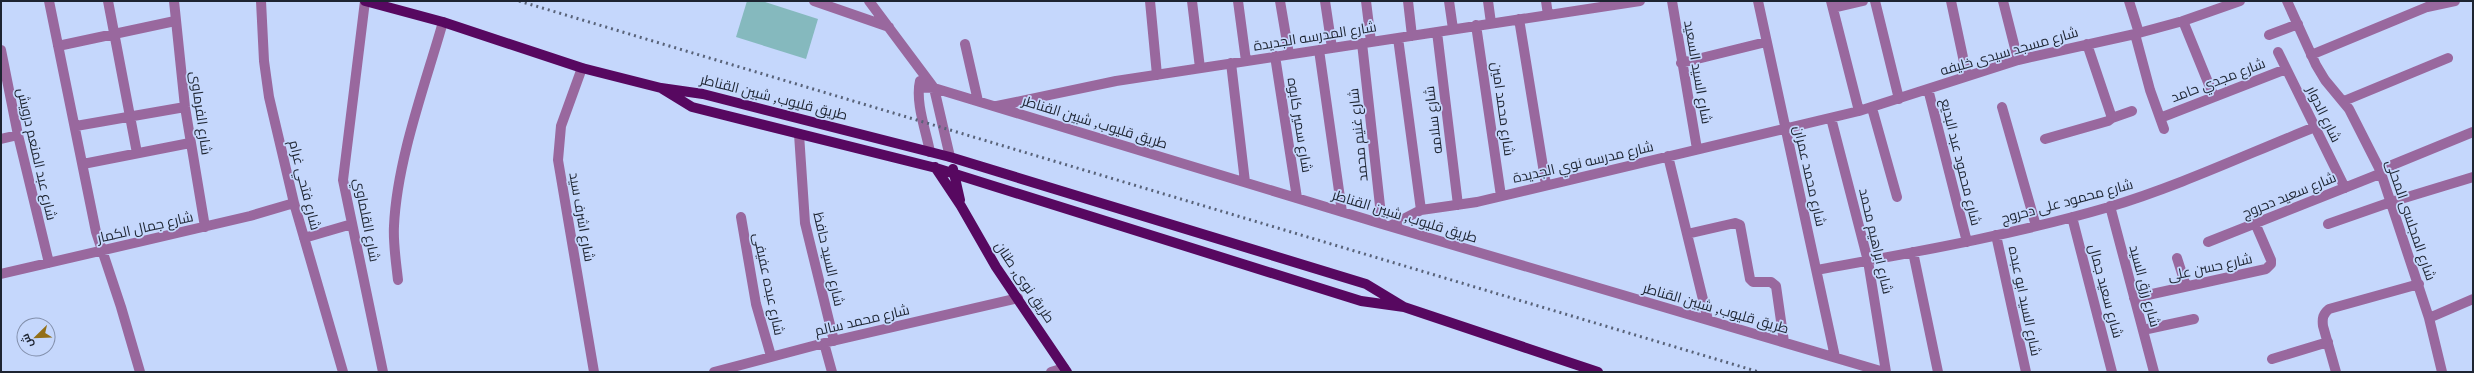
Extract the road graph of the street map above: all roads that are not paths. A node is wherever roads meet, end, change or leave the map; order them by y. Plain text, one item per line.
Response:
1 (49, 1) edge
2 (108, 1) edge
3 (174, 1) edge
4 (261, 1) edge
5 (365, 1) edge
6 (814, 1) edge
7 (869, 1) edge
8 (1150, 1) edge
9 (1192, 1) edge
10 (1238, 1) edge
11 (1280, 1) edge
12 (1325, 1) edge
13 (1366, 1) edge
14 (1408, 1) edge
15 (1449, 1) edge
16 (1488, 1) edge
17 (1546, 1) edge
18 (1640, 1) edge
19 (1672, 1) edge
20 (1758, 1) edge
21 (1863, 1) edge
22 (1875, 1) edge
23 (1950, 1) edge
24 (2003, 1) edge
25 (2129, 1) edge
26 (2240, 1) edge
27 (2287, 1) edge
28 (2455, 1) edge
29 (1625, 2) edge
30 (2441, 2) edge
31 (1590, 5) edge
32 (1832, 5) edge
33 (1548, 15) junction
34 (1519, 19) junction
35 (2183, 21) junction
36 (176, 22) junction
37 (443, 22) junction
38 (1491, 23) junction
39 (2298, 24) junction
40 (1476, 25) junction
41 (889, 27) junction
42 (1453, 29) junction
43 (1437, 32) junction
44 (113, 34) junction
45 (2137, 34) junction
46 (2269, 35) dead end
47 (1412, 36) junction
48 (1398, 38) junction
49 (1766, 42) junction
50 (1366, 43) junction
51 (965, 44) dead end
52 (2086, 44) junction
53 (58, 46) junction
54 (1332, 48) junction
55 (1, 50) edge
56 (1319, 50) junction
57 (2278, 52) dead end
58 (1289, 54) junction
59 (2311, 55) junction
60 (1276, 56) junction
61 (2448, 58) dead end
62 (2018, 60) junction
63 (1246, 61) junction
64 (1231, 63) junction
65 (1681, 63) junction
66 (582, 68) junction
67 (1200, 68) junction
68 (2286, 69) junction
69 (922, 73) junction
70 (1157, 75) junction
71 (1967, 76) junction
72 (919, 87) junction
73 (661, 88) junction
74 (934, 88) junction
75 (1928, 89) junction
76 (2214, 96) junction
77 (1898, 99) junction
78 (978, 101) junction
79 (2344, 101) junction
80 (995, 106) junction
81 (185, 107) junction
82 (1872, 108) junction
83 (2002, 108) dead end
84 (1859, 111) junction
85 (2132, 112) dead end
86 (130, 117) junction
87 (1831, 118) junction
88 (2112, 118) junction
89 (2160, 118) junction
90 (76, 126) junction
91 (2315, 127) junction
92 (2164, 129) dead end
93 (1785, 130) junction
94 (2473, 132) edge
95 (799, 134) junction
96 (18, 135) junction
97 (1, 139) edge
98 (2045, 139) dead end
99 (190, 143) junction
100 (1697, 149) junction
101 (930, 152) junction
102 (137, 153) junction
103 (1668, 156) junction
104 (950, 157) junction
105 (83, 164) junction
106 (936, 168) junction
107 (2381, 172) junction
108 (954, 174) junction
109 (2473, 177) edge
110 (1244, 182) junction
111 (1546, 185) junction
112 (2345, 188) junction
113 (1501, 196) junction
114 (1897, 197) dead end
115 (1297, 198) junction
116 (2391, 202) junction
117 (294, 203) junction
118 (1458, 205) junction
119 (961, 206) junction
120 (2110, 206) junction
121 (1421, 210) junction
122 (1342, 212) junction
123 (2072, 217) junction
124 (741, 218) dead end
125 (2255, 223) junction
126 (352, 224) junction
127 (2328, 224) dead end
128 (1386, 225) junction
129 (2036, 226) junction
130 (205, 227) junction
131 (1687, 234) junction
132 (1996, 235) junction
133 (304, 238) junction
134 (1967, 242) junction
135 (2208, 242) dead end
136 (101, 251) junction
137 (1913, 252) junction
138 (2177, 258) dead end
139 (1868, 261) junction
140 (49, 263) junction
141 (1816, 270) junction
142 (1, 274) edge
143 (398, 280) dead end
144 (2419, 284) junction
145 (2186, 286) junction
146 (1018, 298) junction
147 (2134, 298) junction
148 (2473, 299) edge
149 (1404, 307) junction
150 (2429, 318) junction
151 (2194, 319) dead end
152 (1708, 320) junction
153 (2143, 330) junction
154 (829, 342) junction
155 (1784, 342) junction
156 (2328, 342) junction
157 (772, 356) junction
158 (1834, 357) junction
159 (2272, 359) dead end
160 (1066, 370) edge
161 (140, 372) edge
162 (343, 372) edge
163 (383, 372) edge
164 (594, 372) edge
165 (714, 372) edge
166 (832, 372) edge
167 (1051, 372) edge
168 (1598, 372) edge
169 (1885, 372) edge
170 (1938, 372) edge
171 (2026, 372) edge
172 (2112, 372) edge
173 (2154, 372) edge
174 (2336, 372) edge
175 (2442, 372) edge

1 - 53 street
2 - 44 street
3 - 36 street, شارع الفرماوى
4 - 117 street, شارع فتحي غرام
5 - 37 main road, طريق قليوب, شبين القناطر
5 - 126 street, شارع القلماوي
6 - 41 street
7 - 41 street
8 - 70 street
9 - 67 street
10 - 63 street
11 - 58 street
12 - 54 street
13 - 50 street, شارع غنيم محمد
14 - 47 street
15 - 42 street
16 - 38 street
17 - 33 street
18 - 29 street, شارع المدرسه الجديدة
19 - 65 street, شارع السيد السعيد
20 - 49 street, شارع محمد عمران
21 - 32 street
22 - 77 street
23 - 71 street
24 - 62 street
25 - 45 street
26 - 35 street, شارع مسجد سيدى خليفه
27 - 39 street, شارع المجلسى المحلى
28 - 30 street
29 - 31 street, شارع المدرسه الجديدة
30 - 59 street
31 - 33 street, شارع المدرسه الجديدة
32 - 84 street
33 - 34 street, شارع المدرسه الجديدة
34 - 38 street, شارع المدرسه الجديدة
34 - 111 street
35 - 45 street, شارع مسجد سيدى خليفه
35 - 76 street
36 - 44 street
36 - 81 street, شارع الفرماوى
37 - 66 main road, طريق قليوب, شبين القناطر
37 - 143 street
38 - 40 street, شارع المدرسه الجديدة
39 - 46 street
39 - 59 street, شارع المجلسى المحلى
40 - 42 street, شارع المدرسه الجديدة
40 - 113 street, شارع محمد امين
41 - 69 street
42 - 43 street, شارع المدرسه الجديدة
43 - 47 street, شارع المدرسه الجديدة
43 - 118 street, شارع سلامه
44 - 53 street
44 - 86 street
45 - 52 street, شارع مسجد سيدى خليفه
45 - 89 street
47 - 48 street, شارع المدرسه الجديدة
48 - 50 street, شارع المدرسه الجديدة
48 - 121 street
49 - 65 street
49 - 93 street, شارع محمد عمران
50 - 54 street, شارع المدرسه الجديدة
50 - 128 street, شارع غنيم محمد
51 - 78 street
52 - 62 street, شارع مسجد سيدى خليفه
52 - 88 street
53 - 90 street
54 - 56 street, شارع المدرسه الجديدة
55 - 96 street, شارع عبد المنعم درويش
56 - 58 street, شارع المدرسه الجديدة
56 - 122 street
57 - 68 street, شارع الدوار
58 - 60 street, شارع المدرسه الجديدة
59 - 79 street, شارع المجلسى المحلى
60 - 63 street, شارع المدرسه الجديدة
60 - 115 street, شارع سمير كابوه
61 - 79 street
62 - 71 street, شارع مسجد سيدى خليفه
63 - 64 street, شارع المدرسه الجديدة
64 - 67 street, شارع المدرسه الجديدة
64 - 110 street
65 - 100 street, شارع السيد السعيد
66 - 73 main road, طريق قليوب, شبين القناطر
66 - 164 street, شارع اشرف سيد
67 - 70 street, شارع المدرسه الجديدة
68 - 76 street, شارع مجدي حامد
68 - 91 street, شارع الدوار
69 - 72 street
69 - 74 street
70 - 80 street, شارع المدرسه الجديدة
71 - 75 street, شارع مسجد سيدى خليفه
72 - 74 street, طريق قليوب, شبين القناطر
72 - 101 street
73 - 95 main road, طريق قليوب, شبين القناطر
73 - 101 main road, طريق قليوب, شبين القناطر
74 - 78 street, طريق قليوب, شبين القناطر
74 - 104 street
75 - 77 street, شارع مسجد سيدى خليفه
75 - 134 street, شارع محمود عبد البديع
76 - 89 street, شارع مجدي حامد
77 - 82 street, شارع مسجد سيدى خليفه
78 - 80 street, طريق قليوب, شبين القناطر
79 - 107 street, شارع المجلسى المحلى
80 - 110 street, طريق قليوب, شبين القناطر
81 - 86 street
81 - 99 street, شارع الفرماوى
82 - 84 street, شارع مسجد سيدى خليفه
82 - 114 street
83 - 129 street
84 - 87 street, شارع مسجد سيدى خليفه
85 - 88 street
86 - 90 street
86 - 102 street
87 - 93 street, شارع مسجد سيدى خليفه
87 - 139 street, شارع ابراهيم محمد
88 - 98 street
89 - 92 street
90 - 105 street
91 - 112 street, شارع الدوار
91 - 120 street, شارع محمود على دحروج
93 - 100 street, شارع مدرسه نوي الجديدة
93 - 141 street, شارع محمد عمران
94 - 107 street, شارع سعيد دحروج
95 - 106 main road, طريق قليوب, شبين القناطر
95 - 154 street, شارع السيد حافظ
96 - 97 street
96 - 140 street, شارع عبد المنعم درويش
99 - 102 street
99 - 130 street, شارع الفرماوى
100 - 103 street, شارع مدرسه نوي الجديدة
101 - 104 main road, طريق قليوب, شبين القناطر
101 - 106 main road, طريق نوى, طنان
102 - 105 street
103 - 111 street, شارع مدرسه نوي الجديدة
103 - 131 street
104 - 108 main road, طريق نوى, طنان
104 - 149 main road, طريق قليوب, شبين القناطر
105 - 136 street
106 - 108 main road, طريق قليوب, شبين القناطر
106 - 119 main road, طريق نوى, طنان
107 - 112 street, شارع سعيد دحروج
107 - 116 street, شارع المجلسى المحلى
108 - 119 main road, طريق نوى, طنان
108 - 149 main road, طريق قليوب, شبين القناطر
109 - 116 street
110 - 115 street, طريق قليوب, شبين القناطر
111 - 113 street, شارع مدرسه نوي الجديدة
112 - 125 street, شارع سعيد دحروج
113 - 118 street, شارع مدرسه نوي الجديدة
115 - 122 street, طريق قليوب, شبين القناطر
116 - 127 street
116 - 144 street, شارع المجلسى المحلى
117 - 130 street, شارع جمال الكمار
117 - 133 street, شارع فتحي غرام
118 - 121 street, شارع مدرسه نوي الجديدة
119 - 146 main road, طريق نوى, طنان
120 - 123 street, شارع محمود على دحروج
120 - 147 street, شارع رزق السيد
121 - 128 street, شارع مدرسه نوي الجديدة
122 - 128 street, طريق قليوب, شبين القناطر
123 - 129 street, شارع محمود على دحروج
123 - 172 street, شارع سعيد جمال
124 - 157 street, شارع عبده عفيفى
125 - 135 street, شارع سعيد دحروج
125 - 145 street, شارع حسن على
126 - 133 street
126 - 163 street, شارع القلماوي
128 - 152 street, طريق قليوب, شبين القناطر
129 - 132 street, شارع محمود على دحروج
130 - 136 street, شارع جمال الكمار
131 - 152 street
131 - 155 street
132 - 134 street, شارع محمود على دحروج
132 - 171 street, شارع السيد ابو عبده
133 - 162 street, شارع فتحي غرام
134 - 137 street, شارع محمود على دحروج
136 - 140 street, شارع جمال الكمار
136 - 161 street
137 - 139 street, شارع محمود على دحروج
137 - 170 street
138 - 145 street
139 - 141 street, شارع محمود على دحروج
139 - 169 street, شارع ابراهيم محمد
140 - 142 street, شارع جمال الكمار
141 - 158 street, شارع محمد عمران
144 - 150 street, شارع المجلسى المحلى
144 - 156 street
145 - 147 street, شارع حسن على
146 - 154 street, شارع محمد سالم
146 - 160 main road, طريق نوى, طنان
147 - 153 street, شارع رزق السيد
148 - 150 street
149 - 168 main road, طريق قليوب, شبين القناطر
150 - 175 street, شارع المجلسى المحلى
151 - 153 street
152 - 155 street, طريق قليوب, شبين القناطر
153 - 173 street, شارع رزق السيد
154 - 157 street, شارع محمد سالم
154 - 166 street, شارع السيد حافظ
155 - 158 street, طريق قليوب, شبين القناطر
156 - 159 street
156 - 174 street
157 - 165 street, شارع محمد سالم
158 - 169 street, طريق قليوب, شبين القناطر
160 - 167 street

